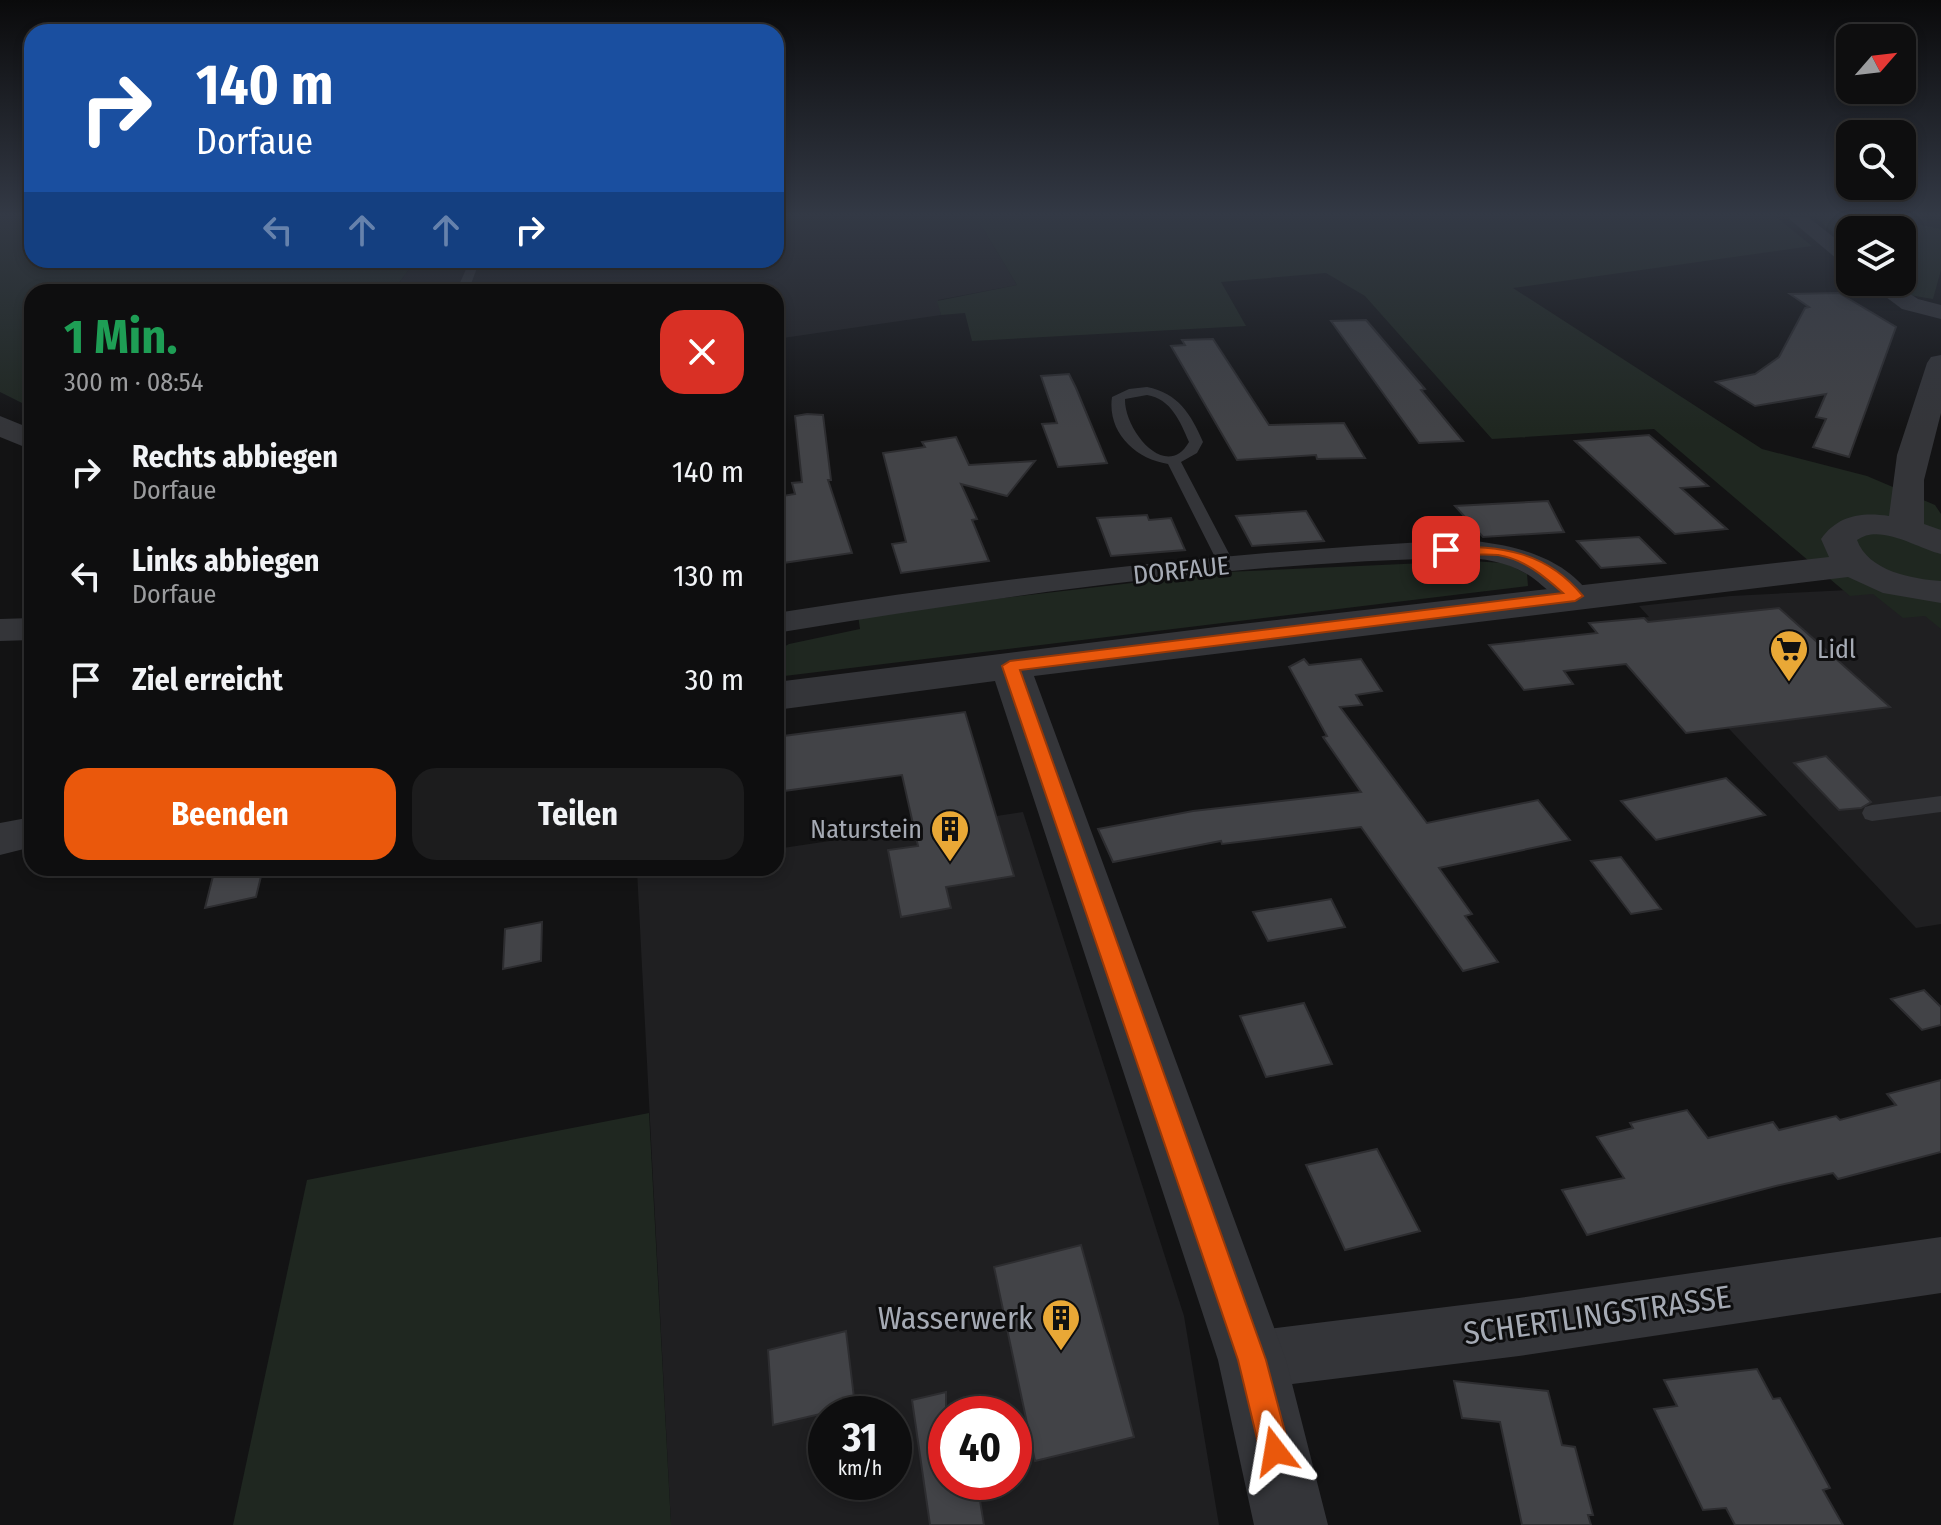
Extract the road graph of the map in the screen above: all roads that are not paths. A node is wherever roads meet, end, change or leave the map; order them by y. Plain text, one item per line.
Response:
1 (1898, 296) edge
2 (1941, 312) edge
3 (1941, 363) edge
4 (0, 425) edge
5 (24, 437) edge
6 (1173, 460) junction
7 (1906, 530) junction
8 (1941, 543) edge
9 (1227, 565) junction
10 (1856, 565) junction
11 (1940, 594) edge
12 (1575, 596) junction
13 (784, 622) edge
14 (24, 629) edge
15 (0, 630) edge
16 (1010, 666) junction
17 (784, 695) edge
18 (1941, 804) edge
19 (1872, 813) dead end
20 (24, 834) edge
21 (0, 839) edge
22 (1941, 1265) edge
23 (1252, 1360) junction
24 (1291, 1525) edge

1 - 2 street
3 - 7 street
4 - 5 street
6 - 6 lane
6 - 9 lane
7 - 8 street
7 - 10 street
9 - 12 street, DORFAUE
9 - 13 street, DORFAUE
10 - 11 street
10 - 12 street
12 - 16 street
14 - 15 street
16 - 17 street
16 - 23 street
18 - 19 lane
20 - 21 street
22 - 23 street, SCHERTLINGSTRASSE
23 - 24 street

